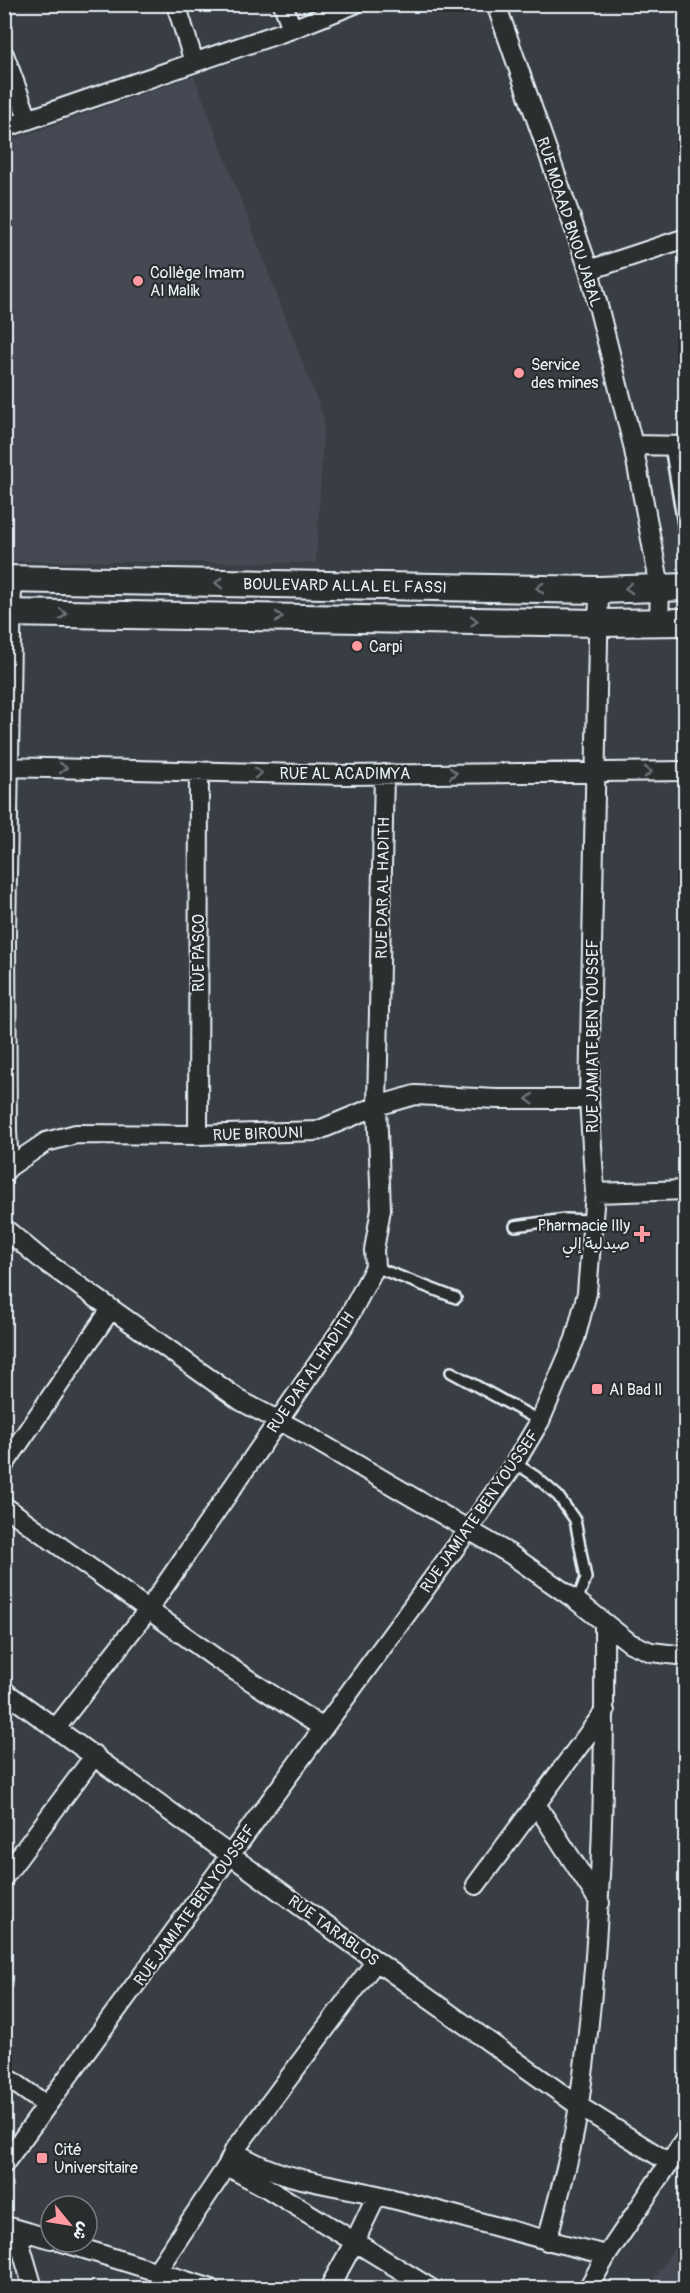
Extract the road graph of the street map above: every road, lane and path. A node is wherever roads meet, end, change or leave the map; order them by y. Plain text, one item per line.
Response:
1 (176, 4) edge
2 (284, 4) edge
3 (355, 4) edge
4 (496, 4) edge
5 (292, 29) junction
6 (4, 54) edge
7 (195, 62) junction
8 (28, 119) junction
9 (4, 128) edge
10 (686, 238) edge
11 (589, 270) junction
12 (633, 445) junction
13 (678, 446) edge
14 (686, 542) edge
15 (8, 579) edge
16 (660, 587) junction
17 (686, 587) edge
18 (598, 590) junction
19 (8, 613) edge
20 (659, 621) junction
21 (686, 622) edge
22 (598, 623) junction
23 (6, 767) edge
24 (199, 771) junction
25 (686, 771) edge
26 (596, 772) junction
27 (384, 774) junction
28 (5, 934) edge
29 (589, 1099) junction
30 (377, 1106) junction
31 (198, 1135) junction
32 (7, 1170) edge
33 (686, 1190) edge
34 (595, 1193) junction
35 (593, 1220) junction
36 (515, 1226) dead end
37 (4, 1228) edge
38 (375, 1267) junction
39 (456, 1298) dead end
40 (111, 1309) junction
41 (451, 1372) dead end
42 (279, 1419) junction
43 (540, 1421) junction
44 (515, 1463) junction
45 (4, 1465) edge
46 (4, 1506) edge
47 (469, 1529) junction
48 (577, 1601) junction
49 (148, 1610) junction
50 (604, 1624) junction
51 (686, 1656) edge
52 (4, 1691) edge
53 (605, 1711) junction
54 (56, 1728) junction
55 (323, 1728) junction
56 (95, 1755) junction
57 (536, 1804) junction
58 (231, 1856) junction
59 (4, 1877) edge
60 (476, 1885) dead end
61 (600, 1903) junction
62 (376, 1961) junction
63 (4, 2075) edge
64 (46, 2105) junction
65 (579, 2106) junction
66 (686, 2138) edge
67 (231, 2159) junction
68 (668, 2162) junction
69 (4, 2163) edge
70 (377, 2195) junction
71 (10, 2228) edge
72 (39, 2236) edge
73 (355, 2241) junction
74 (547, 2241) junction
75 (99, 2254) edge
76 (607, 2255) junction
77 (156, 2272) junction
78 (33, 2289) edge
79 (209, 2289) edge
80 (329, 2289) edge
81 (430, 2289) edge
82 (588, 2289) edge

1 - 7 street
2 - 5 street
3 - 5 street
4 - 11 street, RUE MOAAD BNOU JABAL
5 - 7 street
6 - 8 street
7 - 8 street
8 - 9 street
10 - 11 street
11 - 12 street, RUE MOAAD BNOU JABAL
12 - 13 street
12 - 16 street, RUE MOAAD BNOU JABAL
13 - 14 lane
18 -> 15 main road, BOULEVARD ALLAL EL FASSI
15 - 19 street
16 - 17 main road, BOULEVARD ALLAL EL FASSI
16 -> 18 main road, BOULEVARD ALLAL EL FASSI
16 - 20 street, RUE MOAAD BNOU JABAL
18 - 22 street, RUE JAMIATE BEN YOUSSEF
19 -> 22 main road, BOULEVARD ALLAL EL FASSI
19 - 23 street
20 - 21 main road, BOULEVARD ALLAL EL FASSI
20 - 22 main road, BOULEVARD ALLAL EL FASSI
22 - 26 street, RUE JAMIATE BEN YOUSSEF
23 -> 24 street, RUE AL ACADIMYA
23 - 28 street
24 -> 27 street, RUE AL ACADIMYA
24 - 31 street, RUE PASCO
26 -> 25 street, RUE AL ACADIMYA
27 -> 26 street, RUE AL ACADIMYA
26 - 29 street, RUE JAMIATE BEN YOUSSEF
27 - 30 street, RUE DAR AL HADITH
28 - 32 street
29 -> 30 street, RUE BIROUNI
29 - 34 street, RUE JAMIATE BEN YOUSSEF
30 - 31 street, RUE BIROUNI
30 - 38 street, RUE DAR AL HADITH
31 - 32 street, RUE BIROUNI
33 - 34 street
34 - 35 street, RUE JAMIATE BEN YOUSSEF
35 - 36 lane
35 - 43 street, RUE JAMIATE BEN YOUSSEF
37 - 40 street
38 - 39 lane
38 - 42 street, RUE DAR AL HADITH
40 - 42 street
40 - 45 street
41 - 43 lane
42 - 47 street
42 - 49 street, RUE DAR AL HADITH
43 - 44 street, RUE JAMIATE BEN YOUSSEF
44 - 47 street, RUE JAMIATE BEN YOUSSEF
44 - 48 lane
46 - 49 street
47 - 48 street
47 - 55 street, RUE JAMIATE BEN YOUSSEF
48 - 50 street
49 - 54 street, RUE DAR AL HADITH
49 - 55 street
50 - 51 street
50 - 53 street
52 - 54 street, RUE TARABLOS
53 - 57 street
53 - 61 street
54 - 56 street, RUE TARABLOS
55 - 58 street, RUE JAMIATE BEN YOUSSEF
56 - 58 street, RUE TARABLOS
56 - 59 street
57 - 60 street
57 - 61 street
58 - 62 street, RUE TARABLOS
58 - 64 street, RUE JAMIATE BEN YOUSSEF
61 - 65 street
62 - 65 street, RUE TARABLOS
62 - 67 street
63 - 64 street
64 - 69 street, RUE JAMIATE BEN YOUSSEF
65 - 68 street, RUE TARABLOS
65 - 74 street
66 - 68 street
67 - 70 street
67 - 73 street
67 - 77 street
68 - 76 street
70 - 73 street
70 - 74 street
71 - 72 street
71 - 78 street
73 - 80 street
73 - 81 street
74 - 76 street
75 - 77 street
76 - 82 street
77 - 79 street

